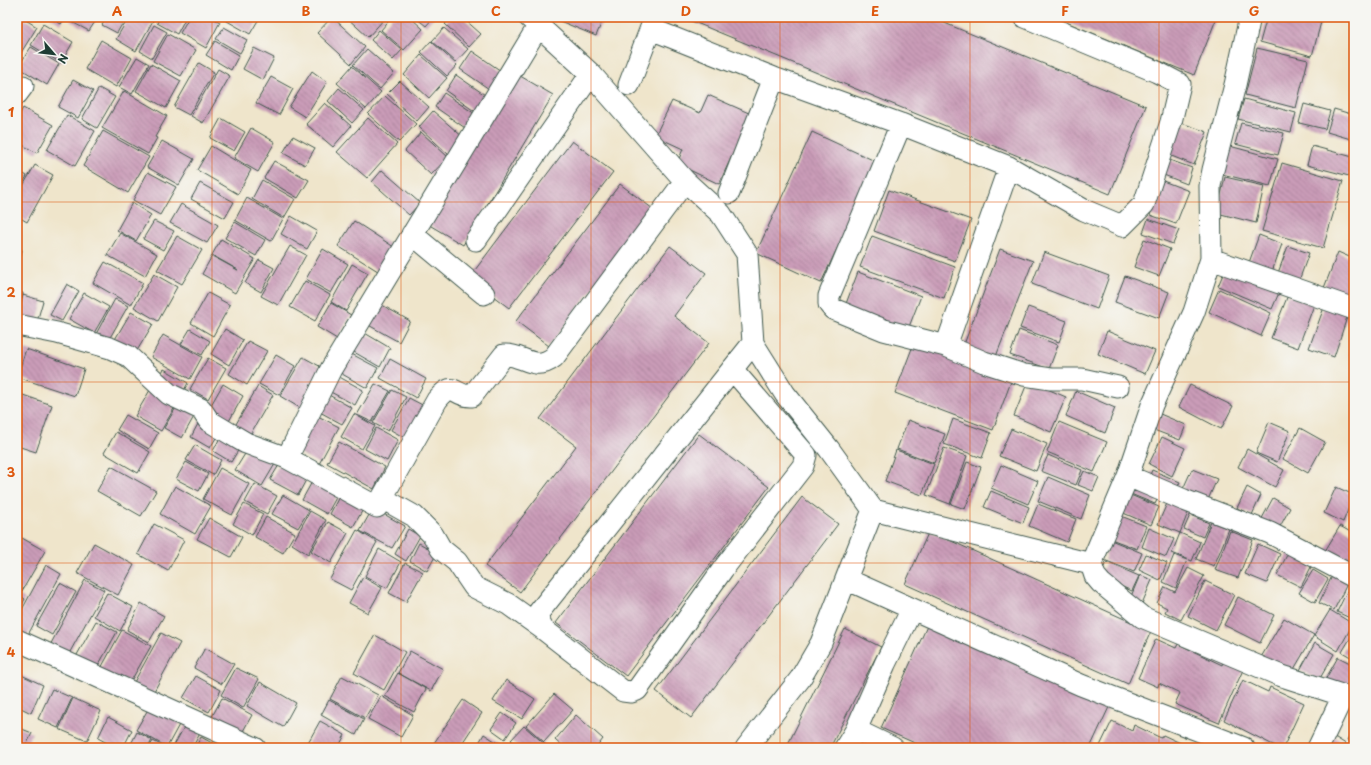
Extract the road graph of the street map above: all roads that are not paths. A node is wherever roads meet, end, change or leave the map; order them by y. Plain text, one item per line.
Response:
1 (1025, 17) edge
2 (1250, 17) edge
3 (534, 21) edge
4 (653, 23) edge
5 (591, 74) junction
6 (774, 78) junction
7 (629, 85) dead end
8 (901, 124) junction
9 (1009, 168) junction
10 (685, 181) junction
11 (729, 193) dead end
12 (412, 234) junction
13 (476, 240) dead end
14 (1211, 259) junction
15 (484, 294) dead end
16 (1354, 309) edge
17 (17, 324) edge
18 (753, 343) junction
19 (946, 346) junction
20 (732, 369) junction
21 (1118, 387) dead end
22 (287, 458) junction
23 (1128, 476) junction
24 (382, 498) junction
25 (872, 510) junction
26 (1091, 564) junction
27 (1354, 577) edge
28 (846, 579) junction
29 (912, 610) junction
30 (543, 629) junction
31 (17, 640) edge
32 (1349, 697) edge
33 (856, 730) junction
34 (255, 748) edge
35 (746, 748) edge
36 (845, 748) edge
37 (893, 748) edge
38 (1244, 748) edge
39 (1318, 748) edge

1 - 9 street
2 - 14 street
3 - 5 street
3 - 12 street
4 - 6 street
4 - 7 street
5 - 10 street
5 - 13 street
6 - 8 street
6 - 11 street
8 - 9 street
8 - 19 street
9 - 19 street
10 - 18 street
10 - 24 street
12 - 15 street
12 - 22 street
14 - 16 street
14 - 23 street
17 - 22 street
18 - 20 street
18 - 25 street
19 - 21 street
20 - 30 street
20 - 30 street
22 - 24 street
23 - 26 street
23 - 27 street
24 - 30 street
25 - 26 street
25 - 28 street
26 - 32 street
28 - 29 street
28 - 35 street
29 - 33 street
29 - 38 street
31 - 34 street
32 - 39 street
33 - 36 street
33 - 37 street

